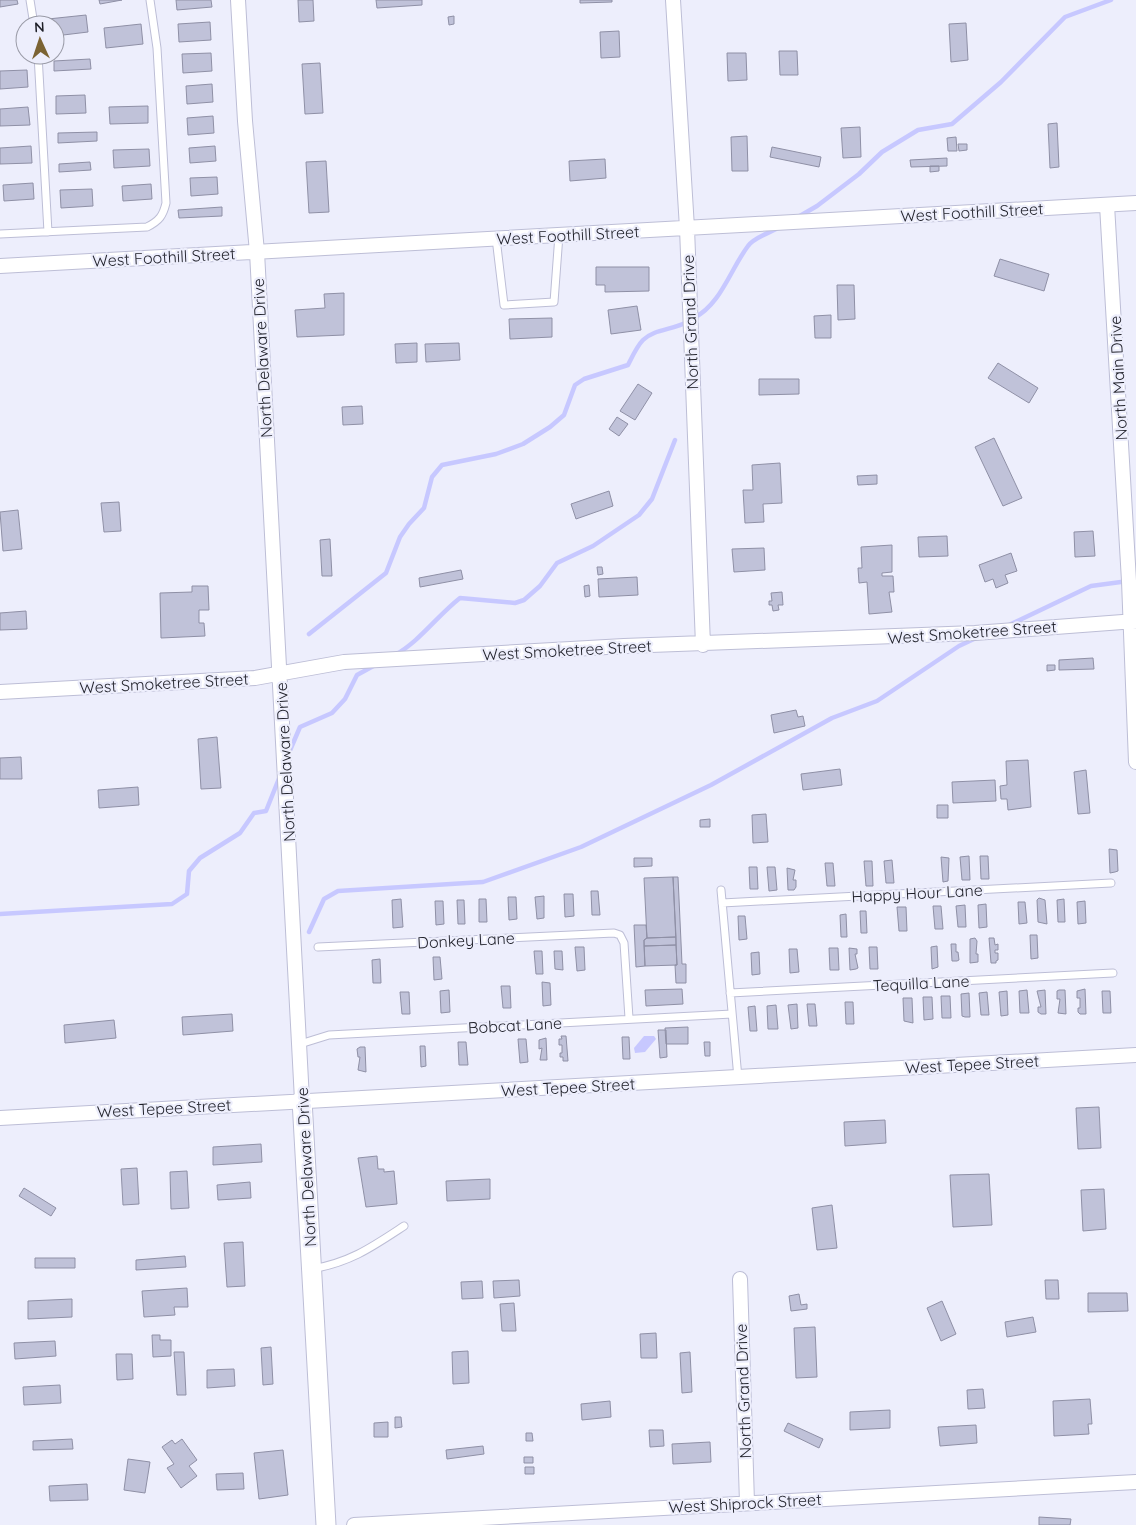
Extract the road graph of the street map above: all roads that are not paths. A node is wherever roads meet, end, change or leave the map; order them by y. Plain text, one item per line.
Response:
1 (30, 0) edge
2 (150, 0) edge
3 (238, 0) edge
4 (673, 0) edge
5 (32, 15) edge
6 (39, 65) edge
7 (1136, 203) edge
8 (1107, 205) junction
9 (686, 228) junction
10 (48, 232) junction
11 (0, 234) edge
12 (559, 235) junction
13 (496, 238) junction
14 (257, 252) junction
15 (0, 266) edge
16 (1134, 621) edge
17 (703, 645) junction
18 (280, 672) junction
19 (0, 692) edge
20 (1136, 762) edge
21 (1112, 884) dead end
22 (721, 890) dead end
23 (722, 903) junction
24 (318, 947) dead end
25 (1113, 973) dead end
26 (730, 993) junction
27 (732, 1014) junction
28 (629, 1018) junction
29 (300, 1044) junction
30 (1136, 1055) edge
31 (738, 1078) junction
32 (302, 1100) junction
33 (0, 1118) edge
34 (404, 1226) dead end
35 (312, 1269) junction
36 (740, 1279) dead end
37 (1136, 1482) edge
38 (747, 1503) junction
39 (326, 1525) edge
40 (354, 1525) edge

1 - 5 lane
2 - 10 lane
3 - 14 street, North Delaware Drive
4 - 9 street, North Grand Drive
6 - 10 lane
7 - 8 street, West Foothill Street
8 - 9 street, West Foothill Street
8 - 16 street, North Main Drive
9 - 12 street, West Foothill Street
9 - 17 street, North Grand Drive
10 - 11 lane
12 - 13 street, West Foothill Street
12 - 13 lane
13 - 14 street, West Foothill Street
14 - 15 street, West Foothill Street
14 - 18 street, North Delaware Drive
16 - 17 street, West Smoketree Street
16 - 20 street, North Main Drive
17 - 18 street, West Smoketree Street
18 - 19 street, West Smoketree Street
18 - 29 street, North Delaware Drive
21 - 23 lane, Happy Hour Lane
22 - 23 lane
23 - 26 lane
24 - 28 lane, Donkey Lane
25 - 26 lane, Tequilla Lane
26 - 27 lane
27 - 28 lane, Bobcat Lane
27 - 31 lane
28 - 29 lane, Bobcat Lane
29 - 32 street, North Delaware Drive
30 - 31 street, West Tepee Street
31 - 32 street, West Tepee Street
32 - 33 street, West Tepee Street
32 - 35 street, North Delaware Drive
34 - 35 lane
35 - 39 street, North Delaware Drive
36 - 38 street, North Grand Drive
37 - 38 street, West Shiprock Street
38 - 40 street, West Shiprock Street

